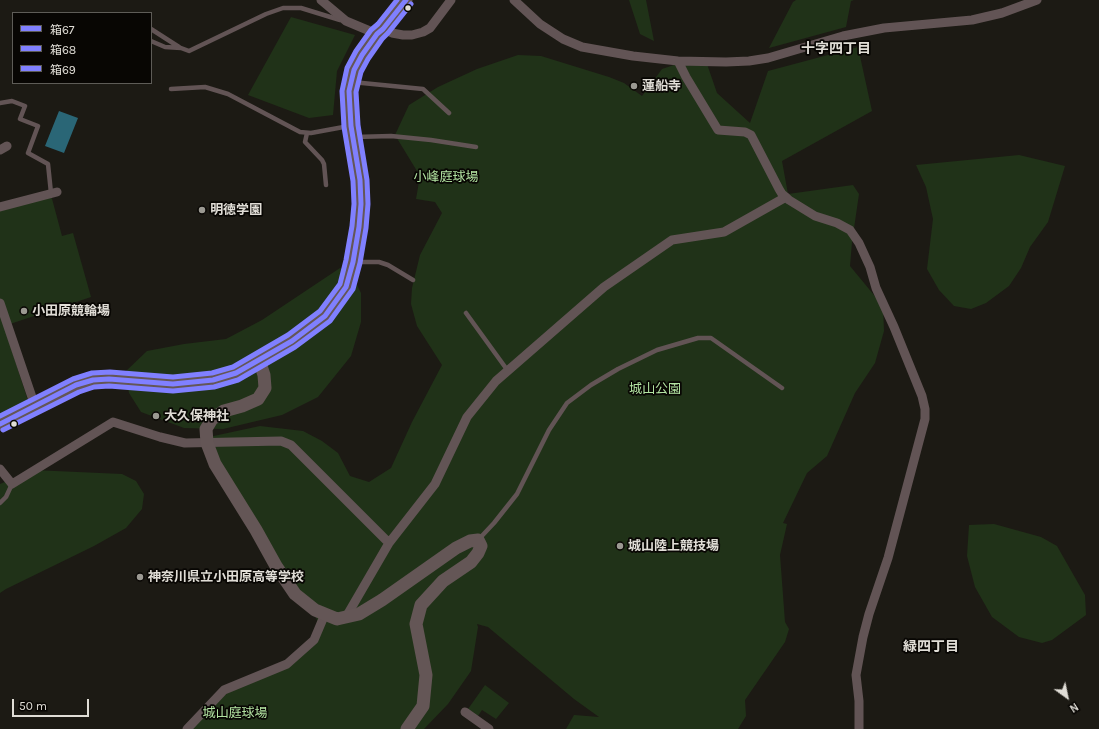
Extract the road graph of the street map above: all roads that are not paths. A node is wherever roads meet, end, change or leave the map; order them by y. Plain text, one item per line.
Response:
1 (321, 0) edge
2 (406, 0) edge
3 (451, 0) edge
4 (514, 0) edge
5 (1037, 0) edge
6 (346, 21) junction
7 (152, 30) edge
8 (380, 31) junction
9 (152, 41) edge
10 (181, 48) junction
11 (678, 61) junction
12 (351, 82) junction
13 (171, 89) dead end
14 (0, 103) edge
15 (449, 113) dead end
16 (352, 132) junction
17 (307, 133) junction
18 (476, 147) dead end
19 (326, 185) dead end
20 (54, 192) joint
21 (786, 197) junction
22 (1, 204) edge
23 (353, 262) junction
24 (413, 280) dead end
25 (0, 303) edge
26 (466, 313) dead end
27 (259, 360) junction
28 (508, 370) junction
29 (782, 388) dead end
30 (35, 406) junction
31 (0, 424) edge
32 (207, 443) junction
33 (0, 469) edge
34 (12, 484) junction
35 (0, 503) edge
36 (478, 540) junction
37 (389, 543) junction
38 (325, 614) junction
39 (346, 617) junction
40 (465, 712) dead end
41 (187, 729) edge
42 (407, 729) edge
43 (489, 729) edge
44 (859, 729) edge

1 - 6 street
2 - 8 street
3 - 8 street
4 - 11 street
5 - 11 street
6 - 8 street
6 - 10 lane
7 - 10 lane
8 - 12 street
9 - 10 lane
11 - 21 street
12 - 15 lane
12 - 16 street
13 - 17 lane
14 - 20 lane
16 - 17 lane
16 - 18 lane
16 - 23 street
17 - 19 lane
20 - 22 street
21 - 28 street
21 - 44 street
23 - 24 lane
23 - 27 street
25 - 30 street
26 - 28 lane
27 - 30 street
27 - 32 street
28 - 37 street
29 - 36 lane
30 - 31 street
32 - 34 street
32 - 37 street
32 - 38 street
33 - 34 street
34 - 35 lane
36 - 39 street
36 - 42 street
37 - 39 street
38 - 39 street
38 - 41 street
40 - 43 street

